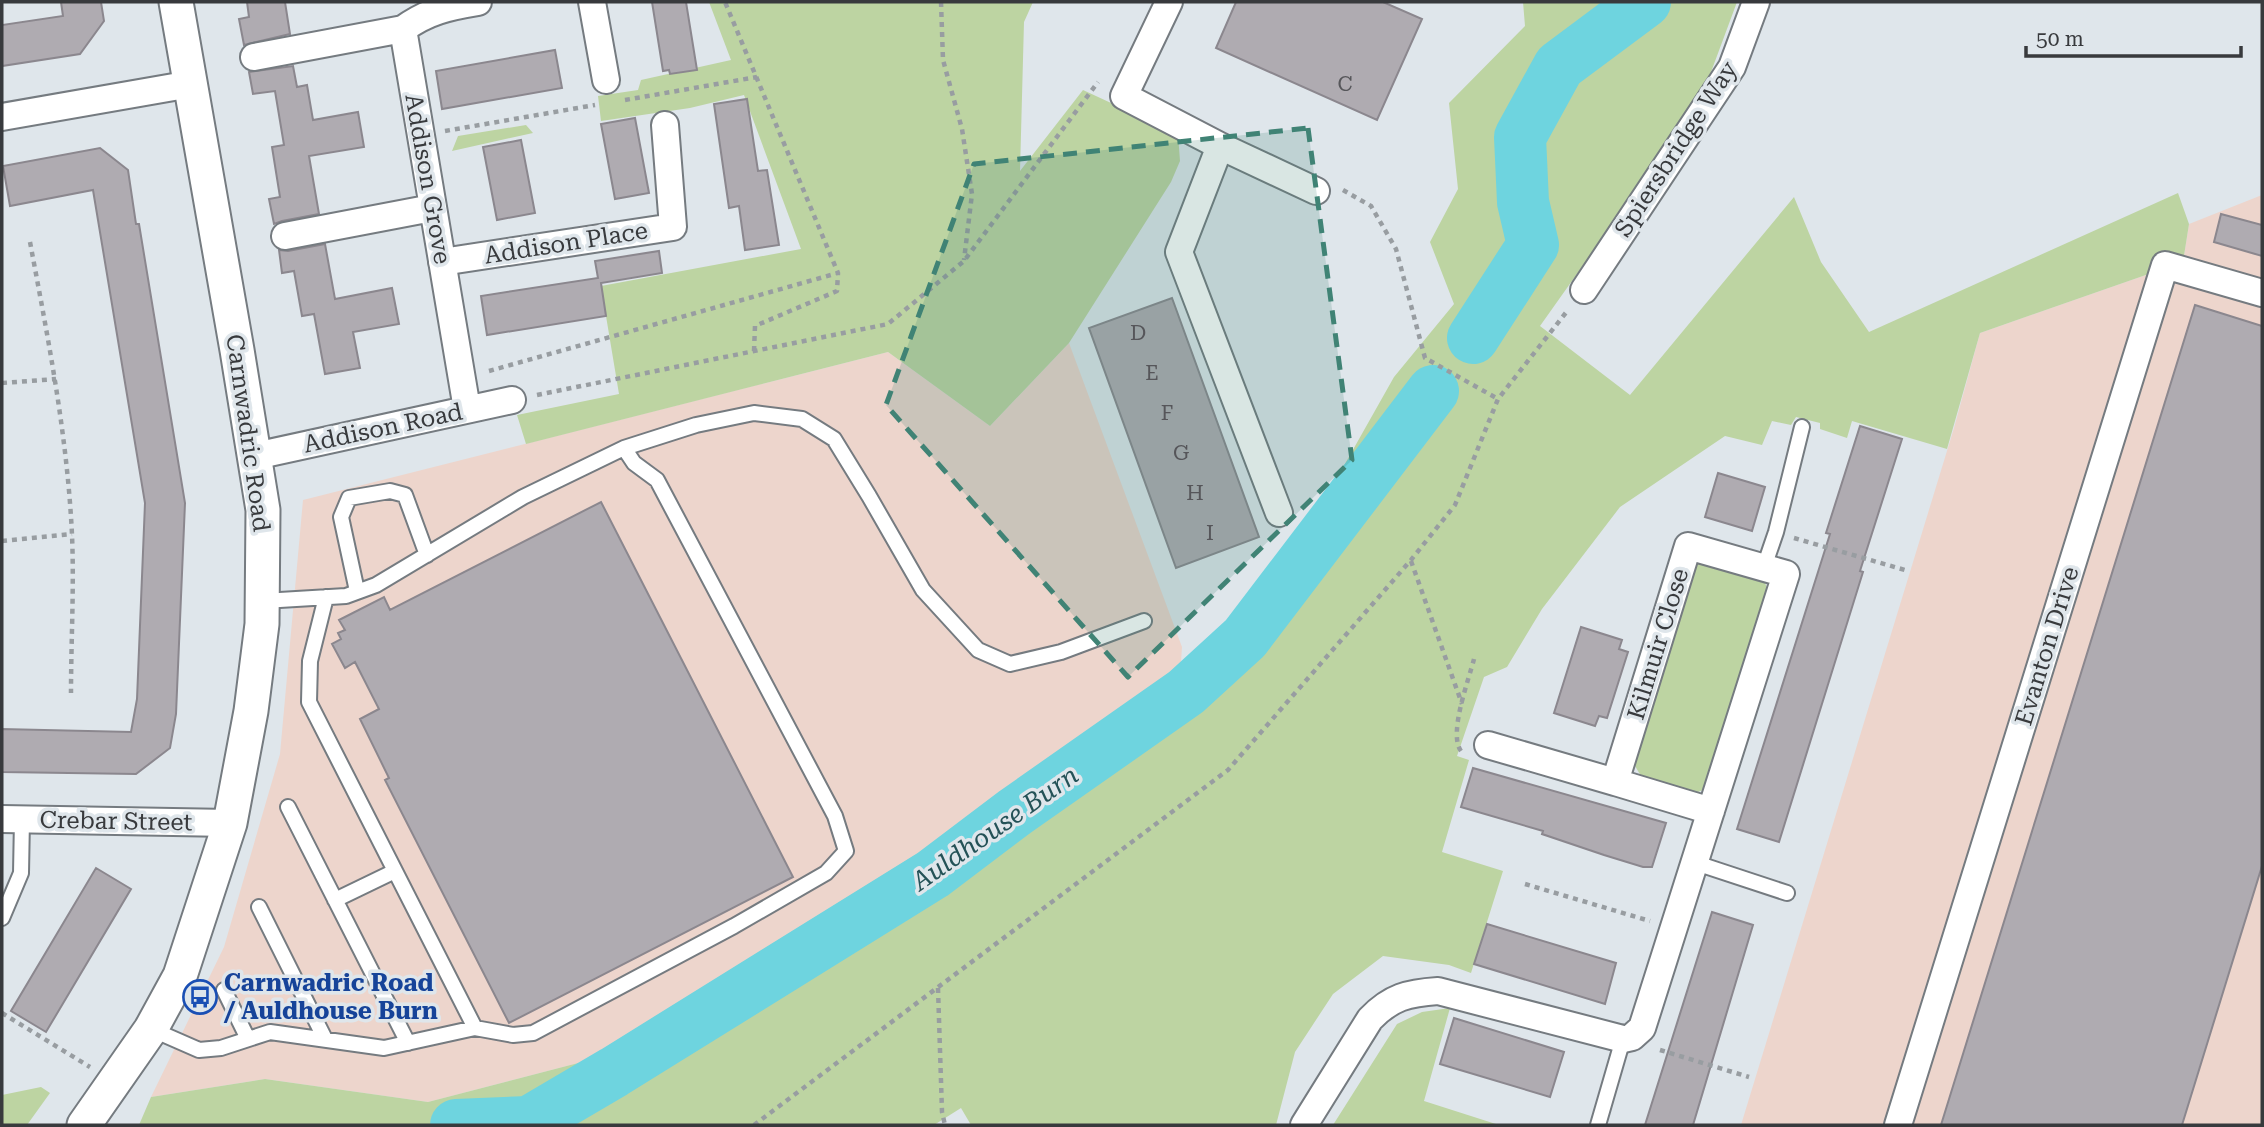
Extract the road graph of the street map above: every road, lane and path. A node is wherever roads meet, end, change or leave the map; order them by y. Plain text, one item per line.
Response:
1 (176, 2) edge
2 (478, 2) edge
3 (593, 2) edge
4 (725, 2) edge
5 (941, 2) edge
6 (1169, 2) edge
7 (1756, 2) edge
8 (403, 29) junction
9 (254, 57) dead end
10 (1108, 72) dead end
11 (757, 77) junction
12 (191, 84) junction
13 (614, 90) joint
14 (595, 105) dead end
15 (2, 117) edge
16 (665, 125) dead end
17 (420, 135) junction
18 (1220, 146) junction
19 (1316, 191) joint
20 (432, 208) junction
21 (285, 236) dead end
22 (30, 242) dead end
23 (964, 261) junction
24 (442, 262) junction
25 (838, 273) junction
26 (1584, 290) joint
27 (2262, 293) edge
28 (754, 351) junction
29 (462, 378) junction
30 (56, 379) junction
31 (2, 383) edge
32 (1498, 399) junction
33 (512, 400) joint
34 (467, 409) junction
35 (1802, 427) dead end
36 (625, 447) junction
37 (255, 456) junction
38 (1279, 513) dead end
39 (1776, 532) junction
40 (72, 534) junction
41 (2, 541) edge
42 (427, 555) junction
43 (1411, 560) junction
44 (1764, 567) junction
45 (1905, 570) dead end
46 (358, 592) junction
47 (326, 597) junction
48 (262, 600) junction
49 (1144, 621) dead end
50 (1474, 659) dead end
51 (71, 693) dead end
52 (1462, 704) dead end
53 (1488, 745) joint
54 (1615, 782) junction
55 (288, 807) dead end
56 (1711, 811) junction
57 (12, 819) edge
58 (230, 822) junction
59 (1696, 863) junction
60 (395, 871) junction
61 (1525, 884) dead end
62 (1787, 892) dead end
63 (335, 900) junction
64 (259, 907) dead end
65 (2, 918) edge
66 (1674, 929) junction
67 (938, 987) junction
68 (224, 990) dead end
69 (2, 1013) edge
70 (475, 1028) junction
71 (151, 1029) junction
72 (1629, 1037) junction
73 (248, 1039) junction
74 (326, 1039) junction
75 (408, 1043) junction
76 (1749, 1077) dead end
77 (110, 1089) junction
78 (85, 1125) edge
79 (754, 1125) edge
80 (945, 1125) edge
81 (1304, 1125) edge
82 (1598, 1125) edge
83 (1898, 1125) edge

1 - 12 street, Carnwadric Road
2 - 8 street
3 - 13 street
4 - 11 path
5 - 23 path
6 - 18 street
7 - 26 street, Spiersbridge Way
8 - 9 street
8 - 17 street, Addison Grove
10 - 23 path
11 - 13 path
11 - 25 path
12 - 15 street
12 - 37 street, Carnwadric Road
14 - 17 path
16 - 24 street, Addison Place
17 - 20 street, Addison Grove
18 - 19 street
18 - 38 street
19 - 32 path
20 - 21 street
20 - 24 street, Addison Grove
22 - 30 path
23 - 28 path
24 - 29 street, Addison Grove
25 - 28 path
25 - 29 path
26 - 32 path
27 - 83 street, Evanton Drive
28 - 33 path
29 - 34 street, Addison Grove
30 - 31 path
30 - 40 path
32 - 43 path
33 - 34 street, Addison Road
34 - 37 street, Addison Road
35 - 39 lane
36 - 42 lane
36 - 49 lane
36 - 70 lane
37 - 48 street, Carnwadric Road
39 - 44 lane
39 - 45 path
40 - 41 path
40 - 51 path
42 - 46 lane
42 - 46 lane
43 - 52 path
43 - 67 path
44 - 54 street, Kilmuir Close
44 - 56 street, Kilmuir Close
46 - 47 lane
47 - 48 lane
47 - 60 lane
48 - 58 street, Carnwadric Road
50 - 53 path
53 - 54 street
54 - 56 street
55 - 63 lane
56 - 59 street, Kilmuir Close
57 - 58 street, Crebar Street
57 - 65 lane
58 - 71 street, Carnwadric Road
59 - 62 lane
59 - 66 street, Kilmuir Close
60 - 63 lane
60 - 70 lane
61 - 66 path
63 - 75 lane
64 - 74 lane
66 - 72 street, Kilmuir Close
67 - 79 path
67 - 80 path
68 - 73 lane
69 - 77 path
70 - 75 lane
71 - 73 lane
71 - 77 street, Carnwadric Road
72 - 76 path
72 - 81 street
72 - 82 lane
73 - 74 lane
74 - 75 lane
77 - 78 street, Carnwadric Road

